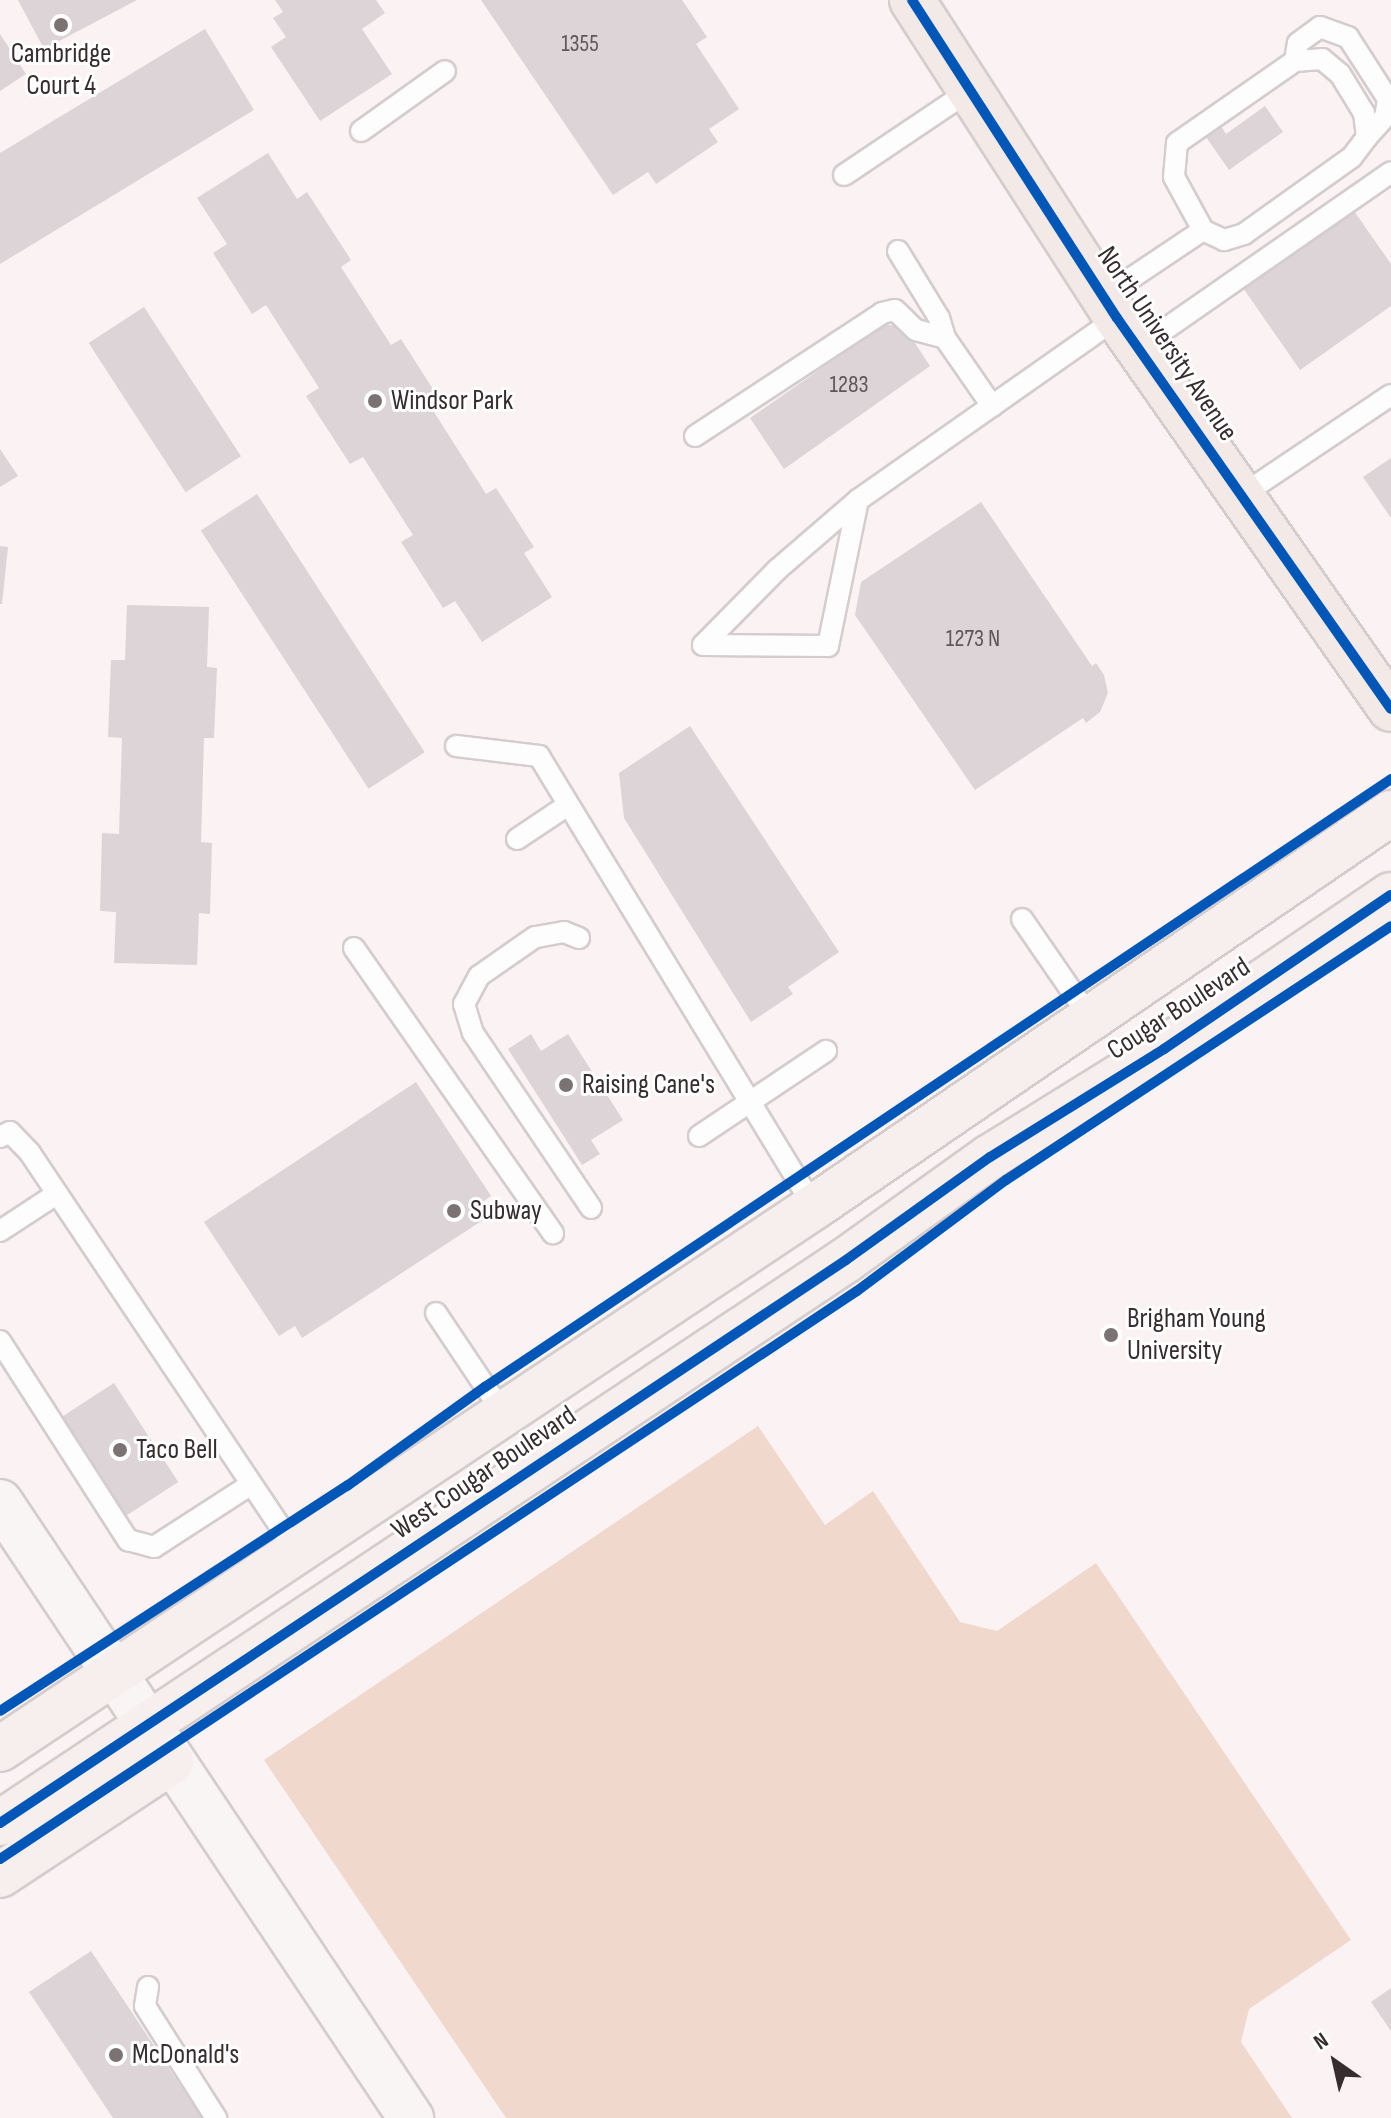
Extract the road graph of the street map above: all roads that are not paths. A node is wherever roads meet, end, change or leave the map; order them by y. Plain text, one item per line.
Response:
1 (912, 0) edge
2 (1295, 61) junction
3 (445, 71) dead end
4 (972, 89) junction
5 (361, 131) dead end
6 (1367, 137) junction
7 (1391, 172) edge
8 (844, 175) dead end
9 (1203, 230) junction
10 (898, 251) dead end
11 (1119, 321) junction
12 (945, 338) junction
13 (1391, 395) edge
14 (992, 406) junction
15 (695, 436) dead end
16 (1242, 495) junction
17 (858, 500) junction
18 (1391, 709) edge
19 (456, 746) dead end
20 (568, 805) junction
21 (1391, 813) edge
22 (517, 839) dead end
23 (1391, 895) edge
24 (1022, 919) dead end
25 (579, 938) dead end
26 (354, 948) dead end
27 (1091, 1019) junction
28 (826, 1051) dead end
29 (747, 1104) junction
30 (699, 1136) dead end
31 (0, 1137) edge
32 (990, 1157) joint
33 (55, 1195) junction
34 (814, 1207) junction
35 (591, 1208) dead end
36 (0, 1231) edge
37 (553, 1233) dead end
38 (436, 1313) dead end
39 (0, 1341) edge
40 (503, 1413) junction
41 (250, 1485) junction
42 (0, 1502) edge
43 (296, 1551) junction
44 (113, 1673) junction
45 (147, 1725) junction
46 (0, 1749) edge
47 (171, 1762) junction
48 (0, 1823) edge
49 (0, 1875) edge
50 (148, 1987) dead end
51 (216, 2118) edge
52 (411, 2118) edge

1 - 4 highway, North University Avenue
2 - 6 lane
2 - 6 lane
2 - 9 lane
3 - 5 lane
4 - 8 lane
4 - 11 highway, North University Avenue
6 - 9 lane
7 - 11 lane
9 - 11 lane
10 - 12 lane
11 - 14 lane
11 - 16 highway, North University Avenue
12 - 14 lane
12 - 15 lane
13 - 16 lane
14 - 17 lane
16 - 18 highway, North University Avenue
17 - 17 lane
19 - 20 lane
20 - 22 lane
20 - 29 lane
21 - 27 main road, Cougar Boulevard
23 - 32 main road, Cougar Boulevard
24 - 27 lane
25 - 35 lane
26 - 37 lane
27 - 34 main road, Cougar Boulevard
28 - 29 lane
29 - 30 lane
29 - 34 lane
31 - 33 lane
32 - 45 main road, West Cougar Boulevard
33 - 36 lane
33 - 41 lane
34 - 40 main road, West Cougar Boulevard
38 - 40 lane
39 - 41 lane
40 - 43 main road, West Cougar Boulevard
41 - 43 lane
42 - 44 main road
43 - 44 main road, West Cougar Boulevard
44 - 45 main road
44 - 46 main road, West Cougar Boulevard
45 - 47 main road
45 - 48 main road, West Cougar Boulevard
47 - 49 main road
47 - 52 main road
50 - 51 lane

